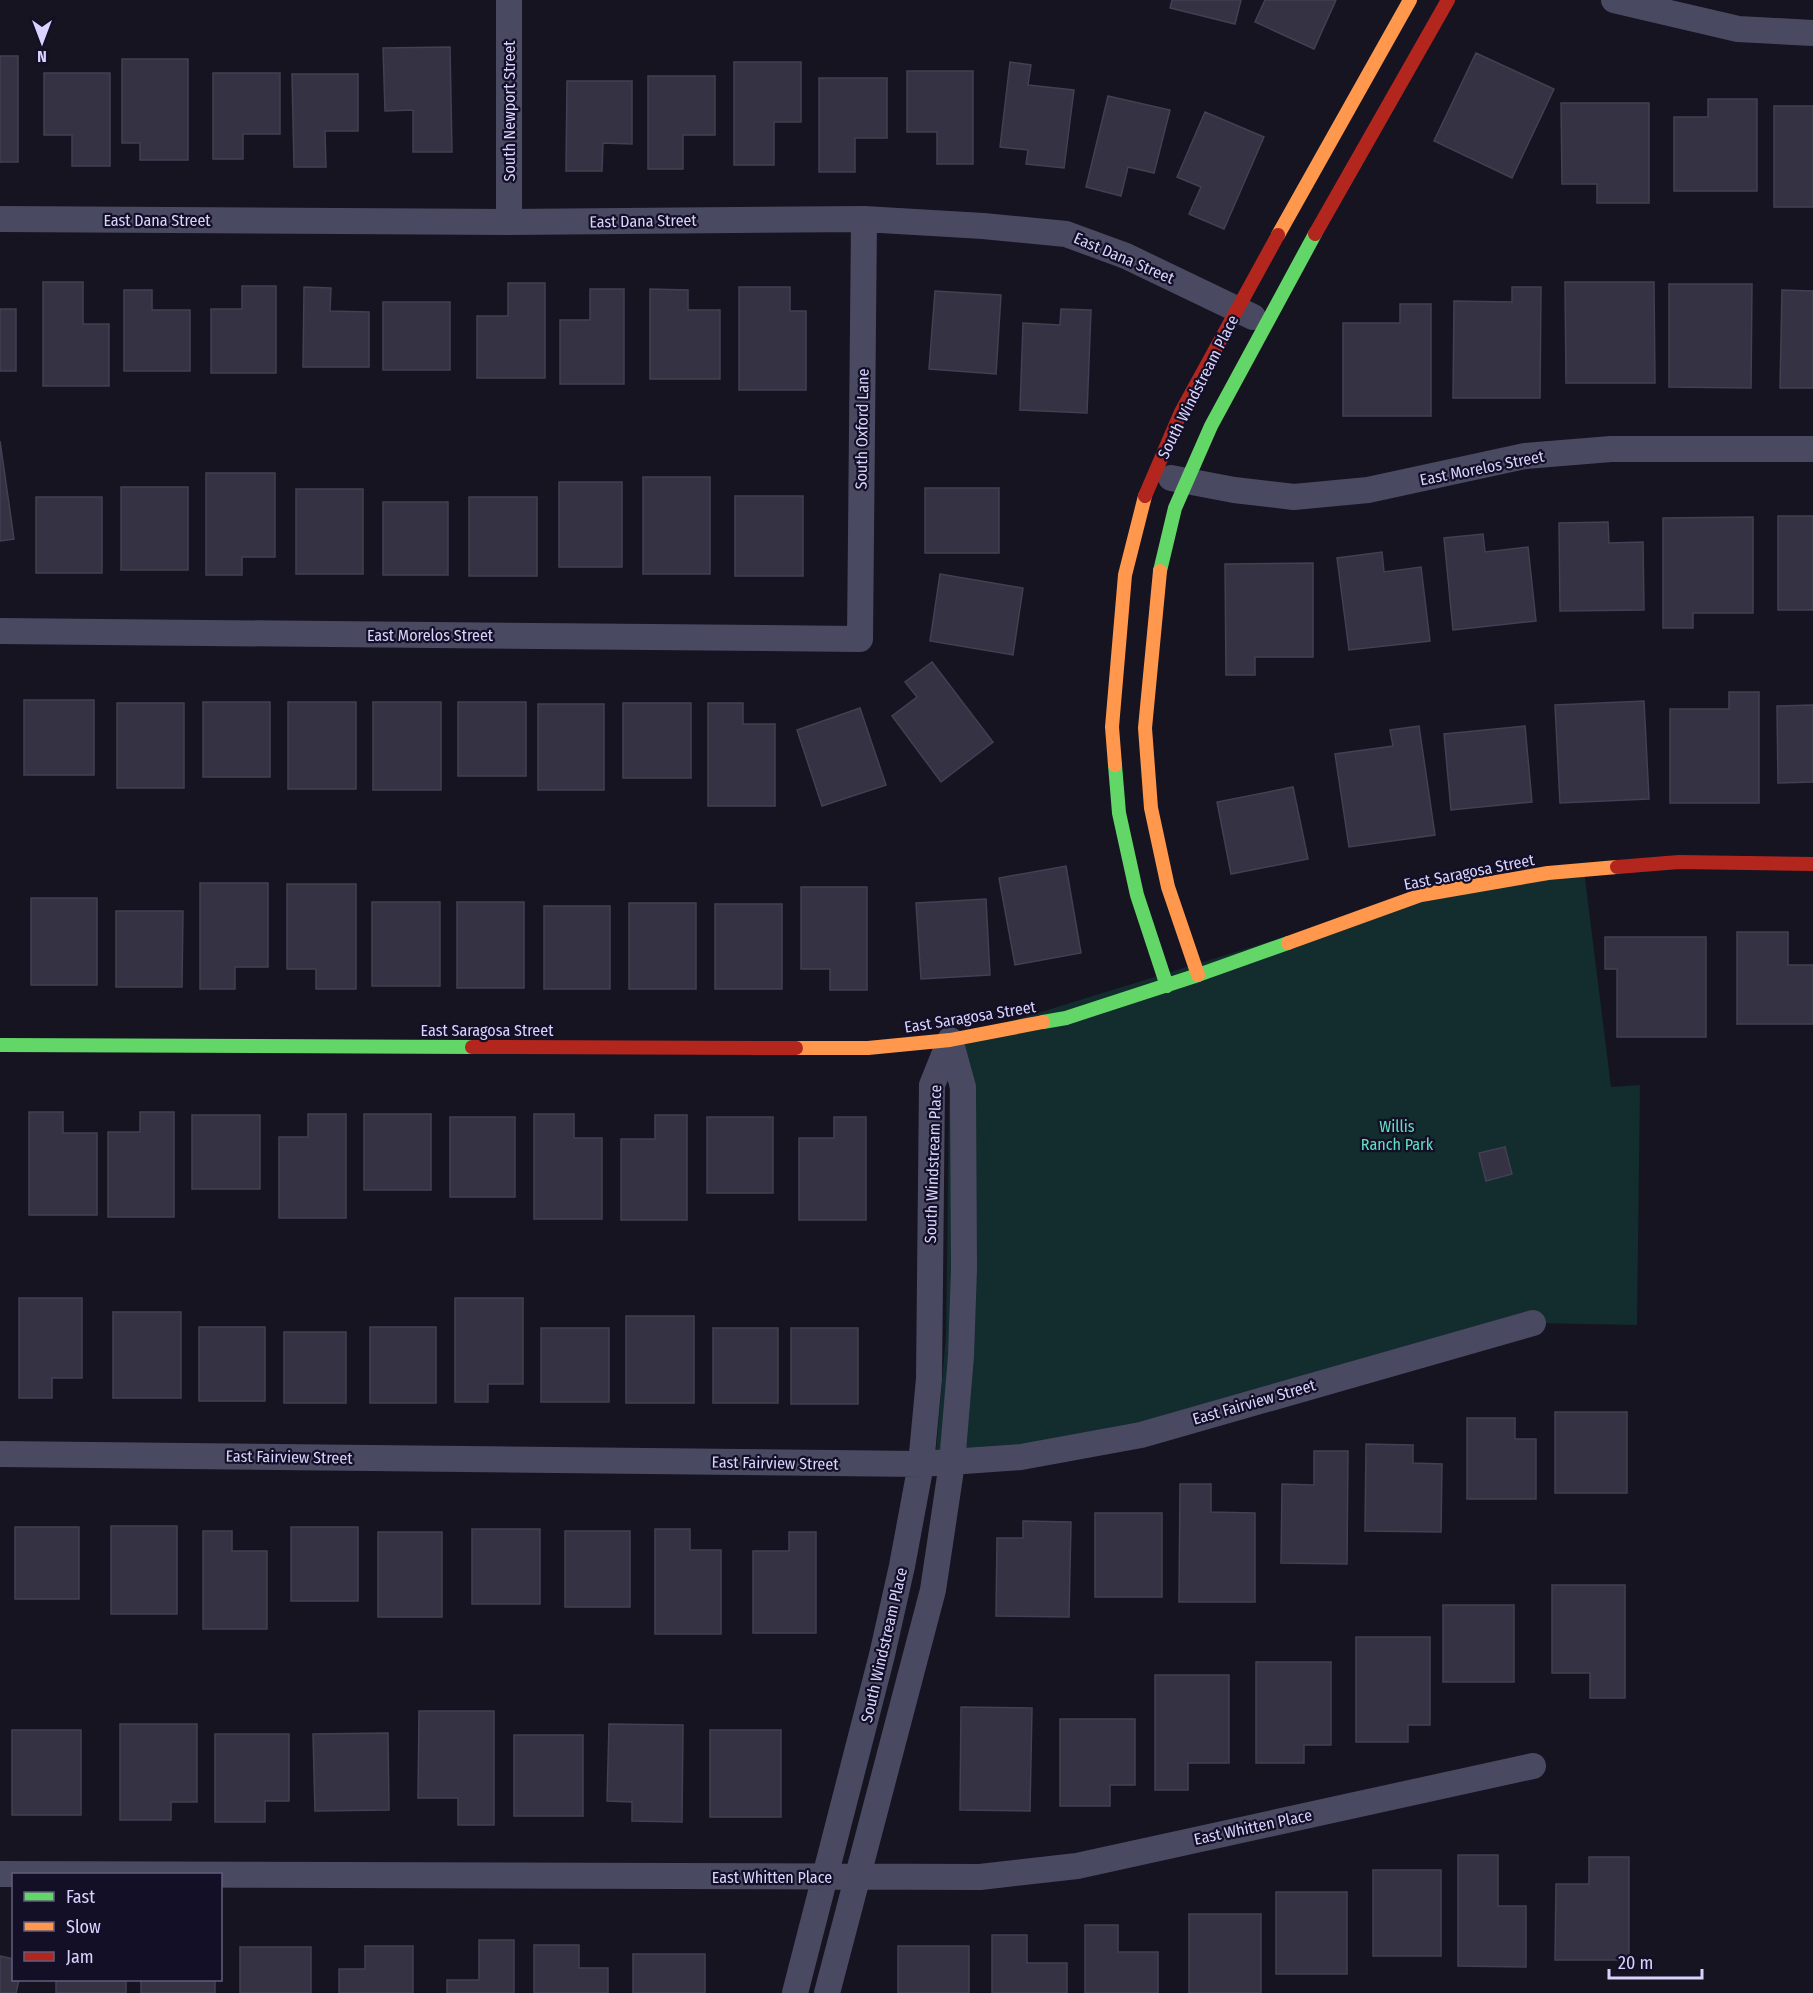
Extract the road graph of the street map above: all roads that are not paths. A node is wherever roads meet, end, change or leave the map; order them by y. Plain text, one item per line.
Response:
1 (509, 0) edge
2 (1410, 0) edge
3 (1448, 0) edge
4 (1614, 0) edge
5 (1813, 33) edge
6 (0, 219) edge
7 (864, 219) junction
8 (509, 222) junction
9 (1237, 309) junction
10 (1266, 324) junction
11 (1813, 449) edge
12 (1154, 475) junction
13 (1187, 481) junction
14 (0, 632) edge
15 (860, 639) joint
16 (1813, 864) edge
17 (1198, 975) junction
18 (1167, 986) junction
19 (950, 1040) junction
20 (0, 1044) edge
21 (1533, 1323) dead end
22 (0, 1454) edge
23 (952, 1463) junction
24 (921, 1464) junction
25 (1533, 1766) dead end
26 (222, 1875) edge
27 (825, 1877) junction
28 (858, 1877) junction
29 (795, 1993) edge
30 (827, 1993) edge

1 - 8 street, South Newport Street
2 - 9 street, South Windstream Place
3 - 10 street, South Windstream Place
4 - 5 street
6 - 8 street, East Dana Street
7 - 8 street, East Dana Street
7 - 9 street, East Dana Street
7 - 15 street, South Oxford Lane
9 - 10 street, East Dana Street
9 - 12 street, South Windstream Place
10 - 13 street, South Windstream Place
11 - 13 street, East Morelos Street
12 - 13 street, East Morelos Street
12 - 18 street, South Windstream Place
13 - 17 street, South Windstream Place
14 - 15 street, East Morelos Street
16 - 17 street, East Saragosa Street
17 - 18 street, East Saragosa Street
18 - 19 street, East Saragosa Street
19 - 20 street, East Saragosa Street
19 - 23 street, South Windstream Place
19 - 24 street, South Windstream Place
21 - 23 street, East Fairview Street
22 - 24 street, East Fairview Street
23 - 24 street, East Fairview Street
23 - 28 street, South Windstream Place
24 - 27 street, South Windstream Place
25 - 28 street, East Whitten Place
26 - 27 street, East Whitten Place
27 - 28 street, East Whitten Place
27 - 29 street, South Windstream Place
28 - 30 street, South Windstream Place

